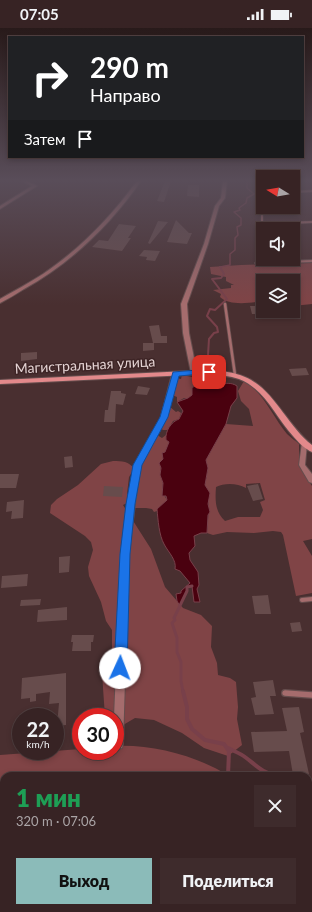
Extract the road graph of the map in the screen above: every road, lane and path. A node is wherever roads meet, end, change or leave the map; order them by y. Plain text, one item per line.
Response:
1 (104, 222) edge
2 (212, 222) edge
3 (262, 222) edge
4 (306, 222) edge
5 (300, 261) edge
6 (312, 261) edge
7 (0, 301) edge
8 (225, 304) dead end
9 (194, 373) junction
10 (175, 374) junction
11 (235, 375) junction
12 (0, 382) edge
13 (304, 444) junction
14 (312, 449) edge
15 (312, 480) edge
16 (312, 598) edge
17 (302, 600) dead end
18 (285, 693) dead end
19 (312, 695) edge
20 (119, 708) edge

1 - 7 street
2 - 9 street
3 - 4 lane
5 - 6 street
8 - 11 lane
9 - 10 street, Магистральная улица
9 - 11 street, Магистральная улица
10 - 12 street, Магистральная улица
10 - 20 street
11 - 13 street, Магистральная улица
13 - 14 street, Магистральная улица
13 - 15 street
16 - 17 lane
18 - 19 lane

